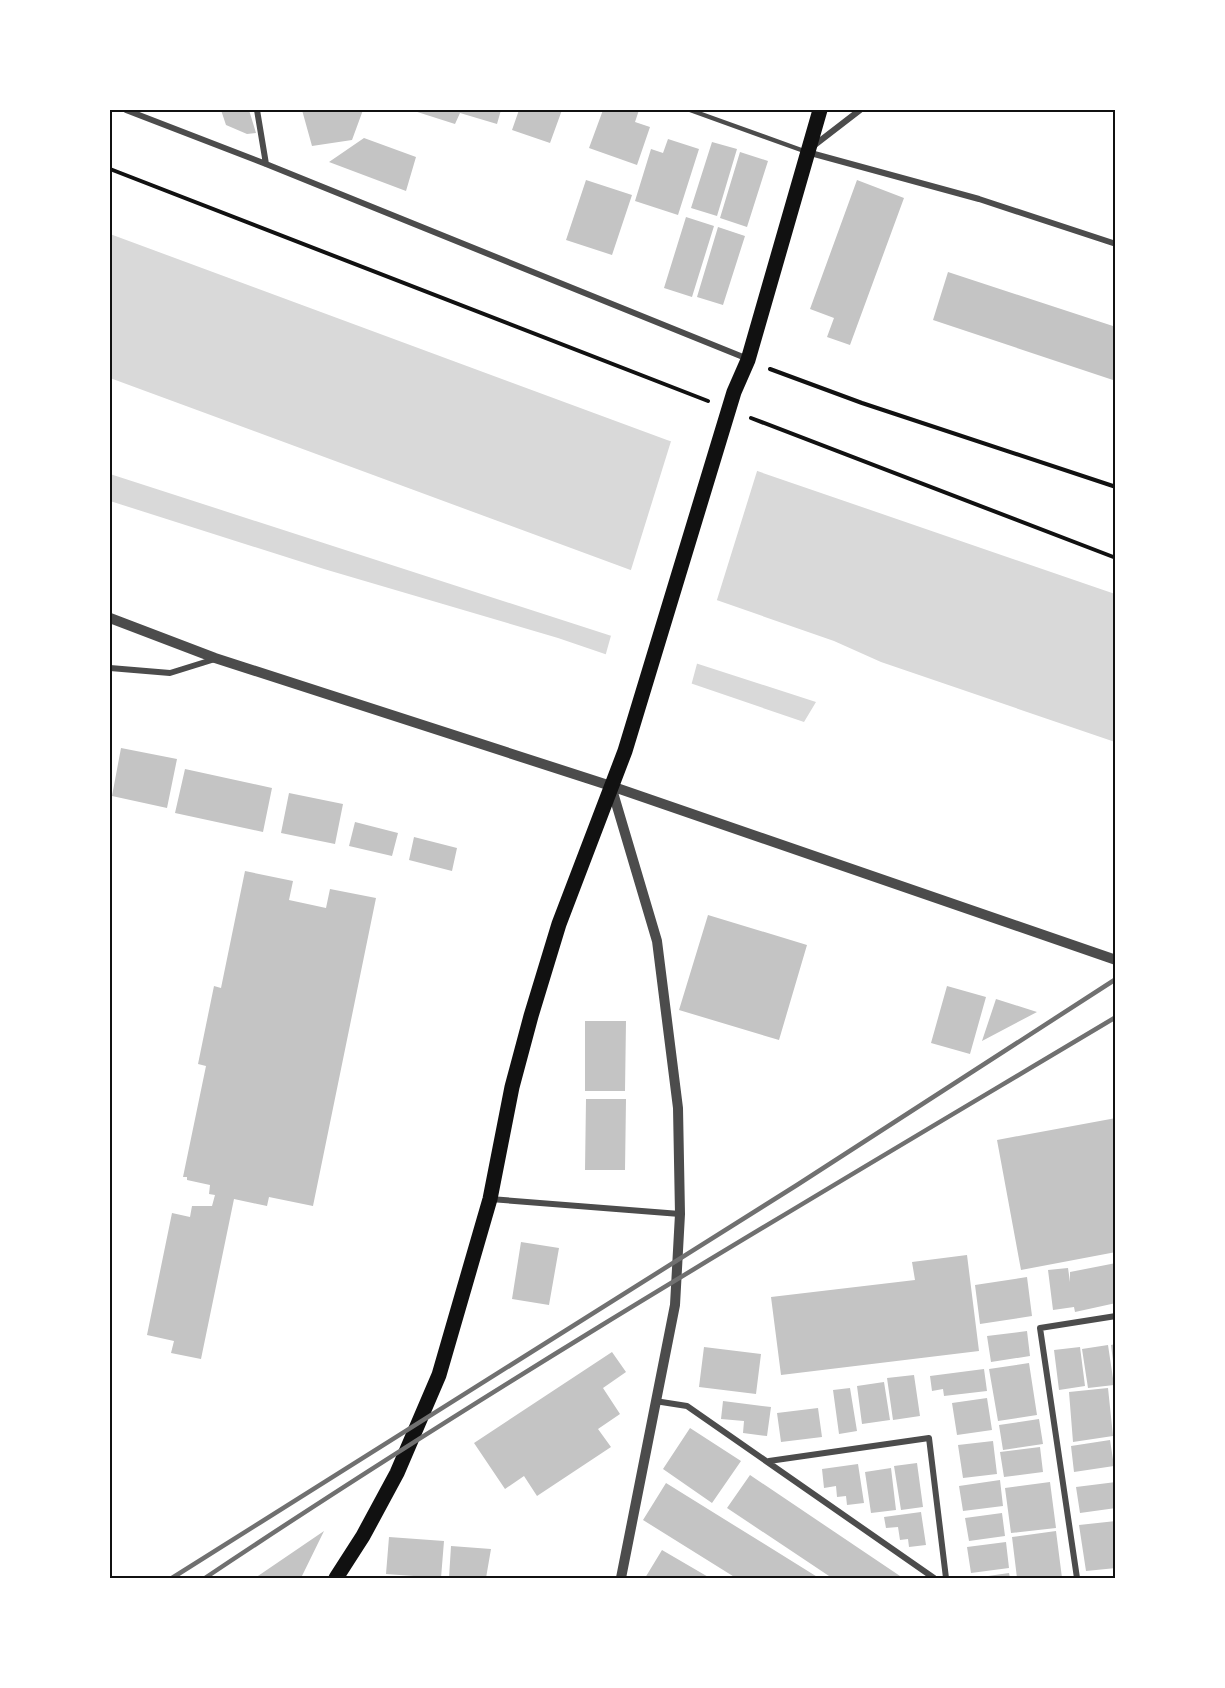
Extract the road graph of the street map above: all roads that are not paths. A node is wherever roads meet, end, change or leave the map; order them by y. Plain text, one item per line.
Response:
1 (126, 110) edge
2 (257, 110) edge
3 (690, 110) edge
4 (820, 110) edge
5 (860, 110) edge
6 (807, 152) junction
7 (266, 164) junction
8 (1116, 244) edge
9 (748, 360) junction
10 (110, 618) edge
11 (215, 658) junction
12 (110, 668) edge
13 (611, 786) junction
14 (1116, 960) edge
15 (490, 1199) junction
16 (680, 1214) junction
17 (1116, 1316) edge
18 (655, 1401) junction
19 (769, 1461) junction
20 (336, 1578) edge
21 (621, 1578) edge
22 (934, 1578) edge
23 (946, 1578) edge
24 (1077, 1578) edge

1 - 7 street
2 - 7 street
3 - 6 lane
4 - 6 main road
5 - 6 street
6 - 8 street
6 - 9 main road
7 - 9 street
9 - 13 main road
10 - 11 street
11 - 12 street
11 - 13 street
13 - 14 street
13 - 15 main road
13 - 16 street
15 - 16 street
15 - 20 main road
16 - 18 street
17 - 24 street
18 - 19 street
18 - 21 street
19 - 22 street
19 - 23 street

